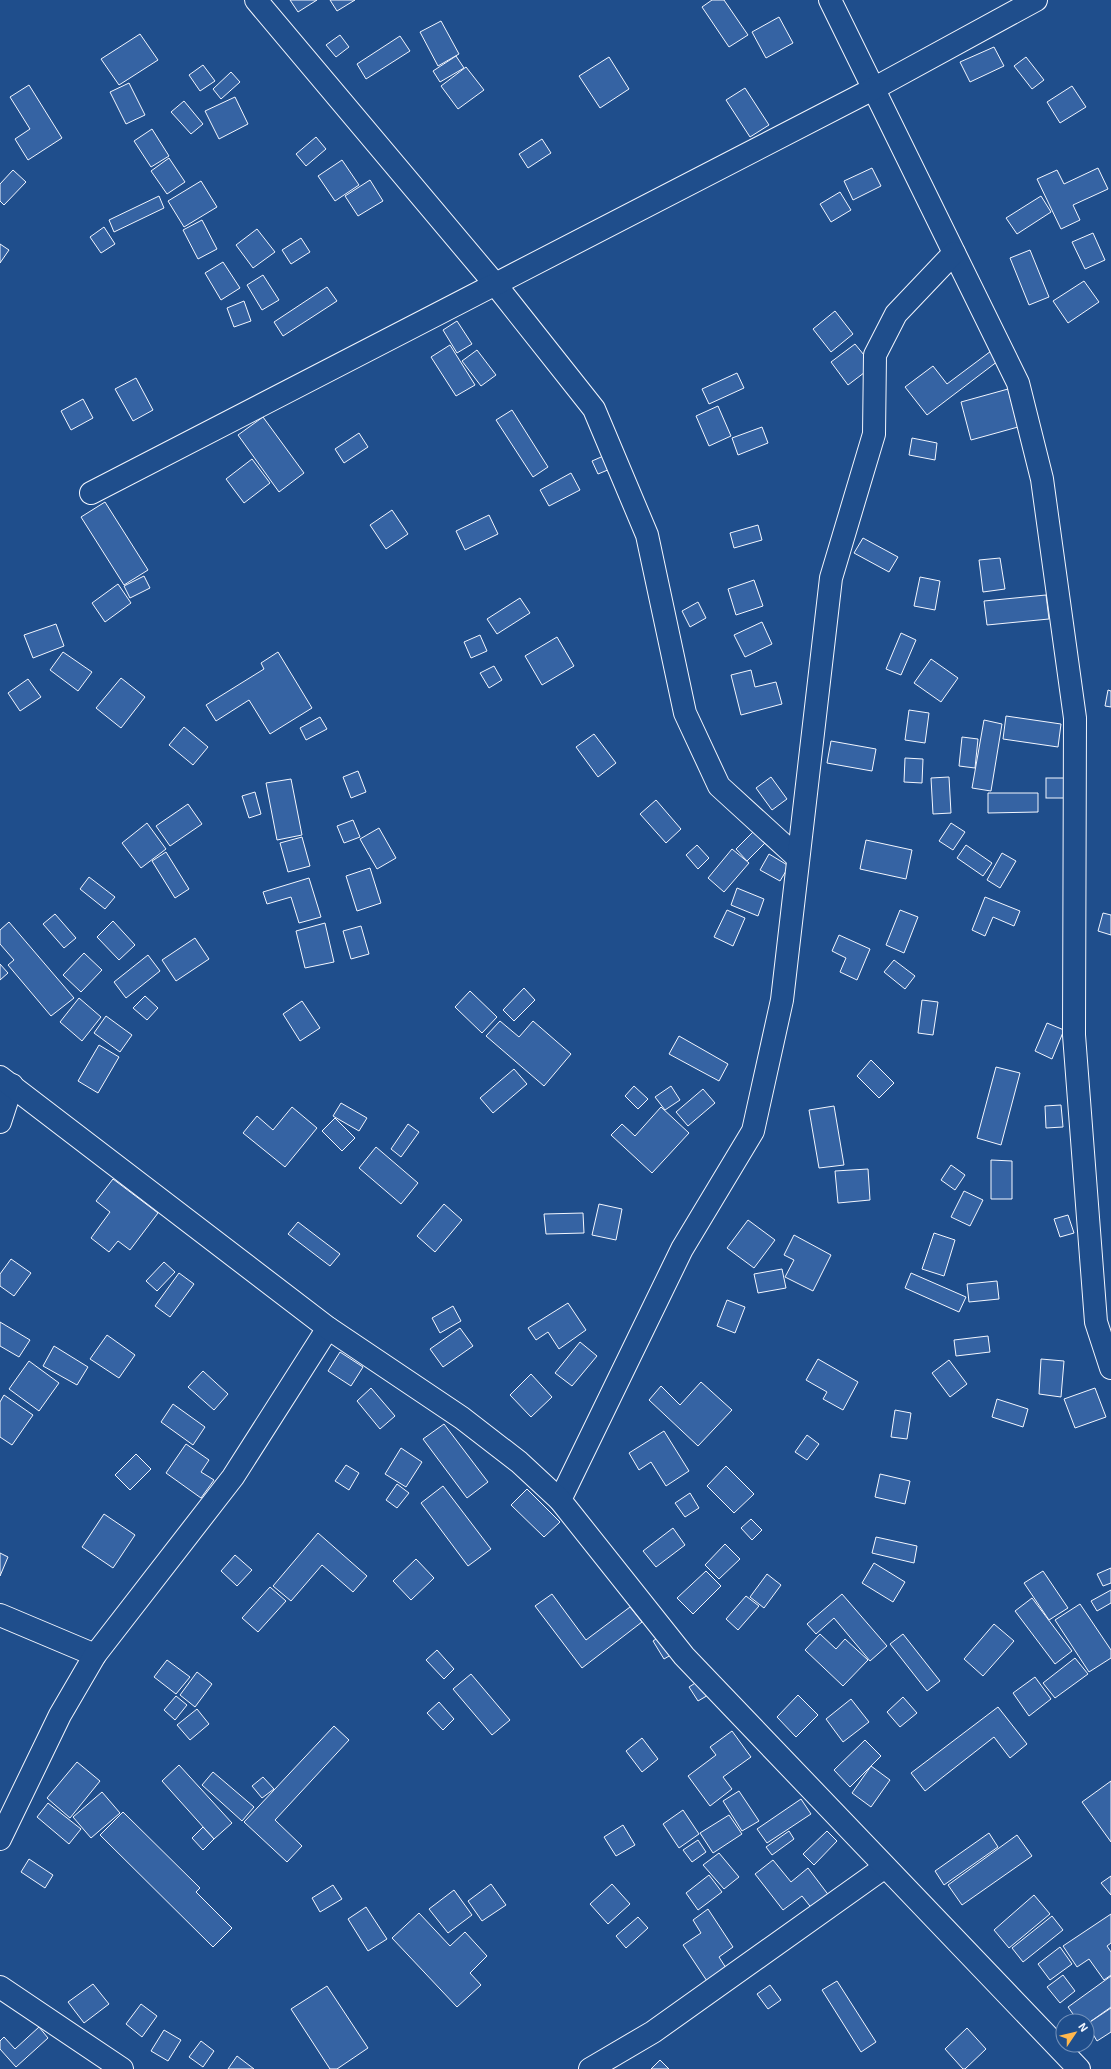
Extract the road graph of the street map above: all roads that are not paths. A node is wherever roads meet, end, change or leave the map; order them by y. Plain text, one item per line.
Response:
1 (256, 0) edge
2 (830, 0) edge
3 (1036, 0) edge
4 (873, 89) junction
5 (954, 254) junction
6 (495, 284) junction
7 (91, 493) dead end
8 (798, 858) junction
9 (6, 1081) edge
10 (0, 1122) edge
11 (328, 1328) junction
12 (1111, 1368) edge
13 (560, 1500) junction
14 (0, 1615) edge
15 (95, 1655) junction
16 (0, 1839) edge
17 (885, 1867) junction
18 (0, 1987) edge
19 (122, 2069) edge
20 (590, 2069) edge
21 (1079, 2069) edge

1 - 6 street
2 - 4 street
3 - 4 street
4 - 5 street
4 - 6 street
5 - 8 street
5 - 12 street
6 - 7 street
6 - 8 street
8 - 13 street
9 - 10 street
9 - 11 street
11 - 13 street
11 - 15 street
13 - 17 street
14 - 15 street
15 - 16 street
17 - 20 street
17 - 21 street
18 - 19 street

